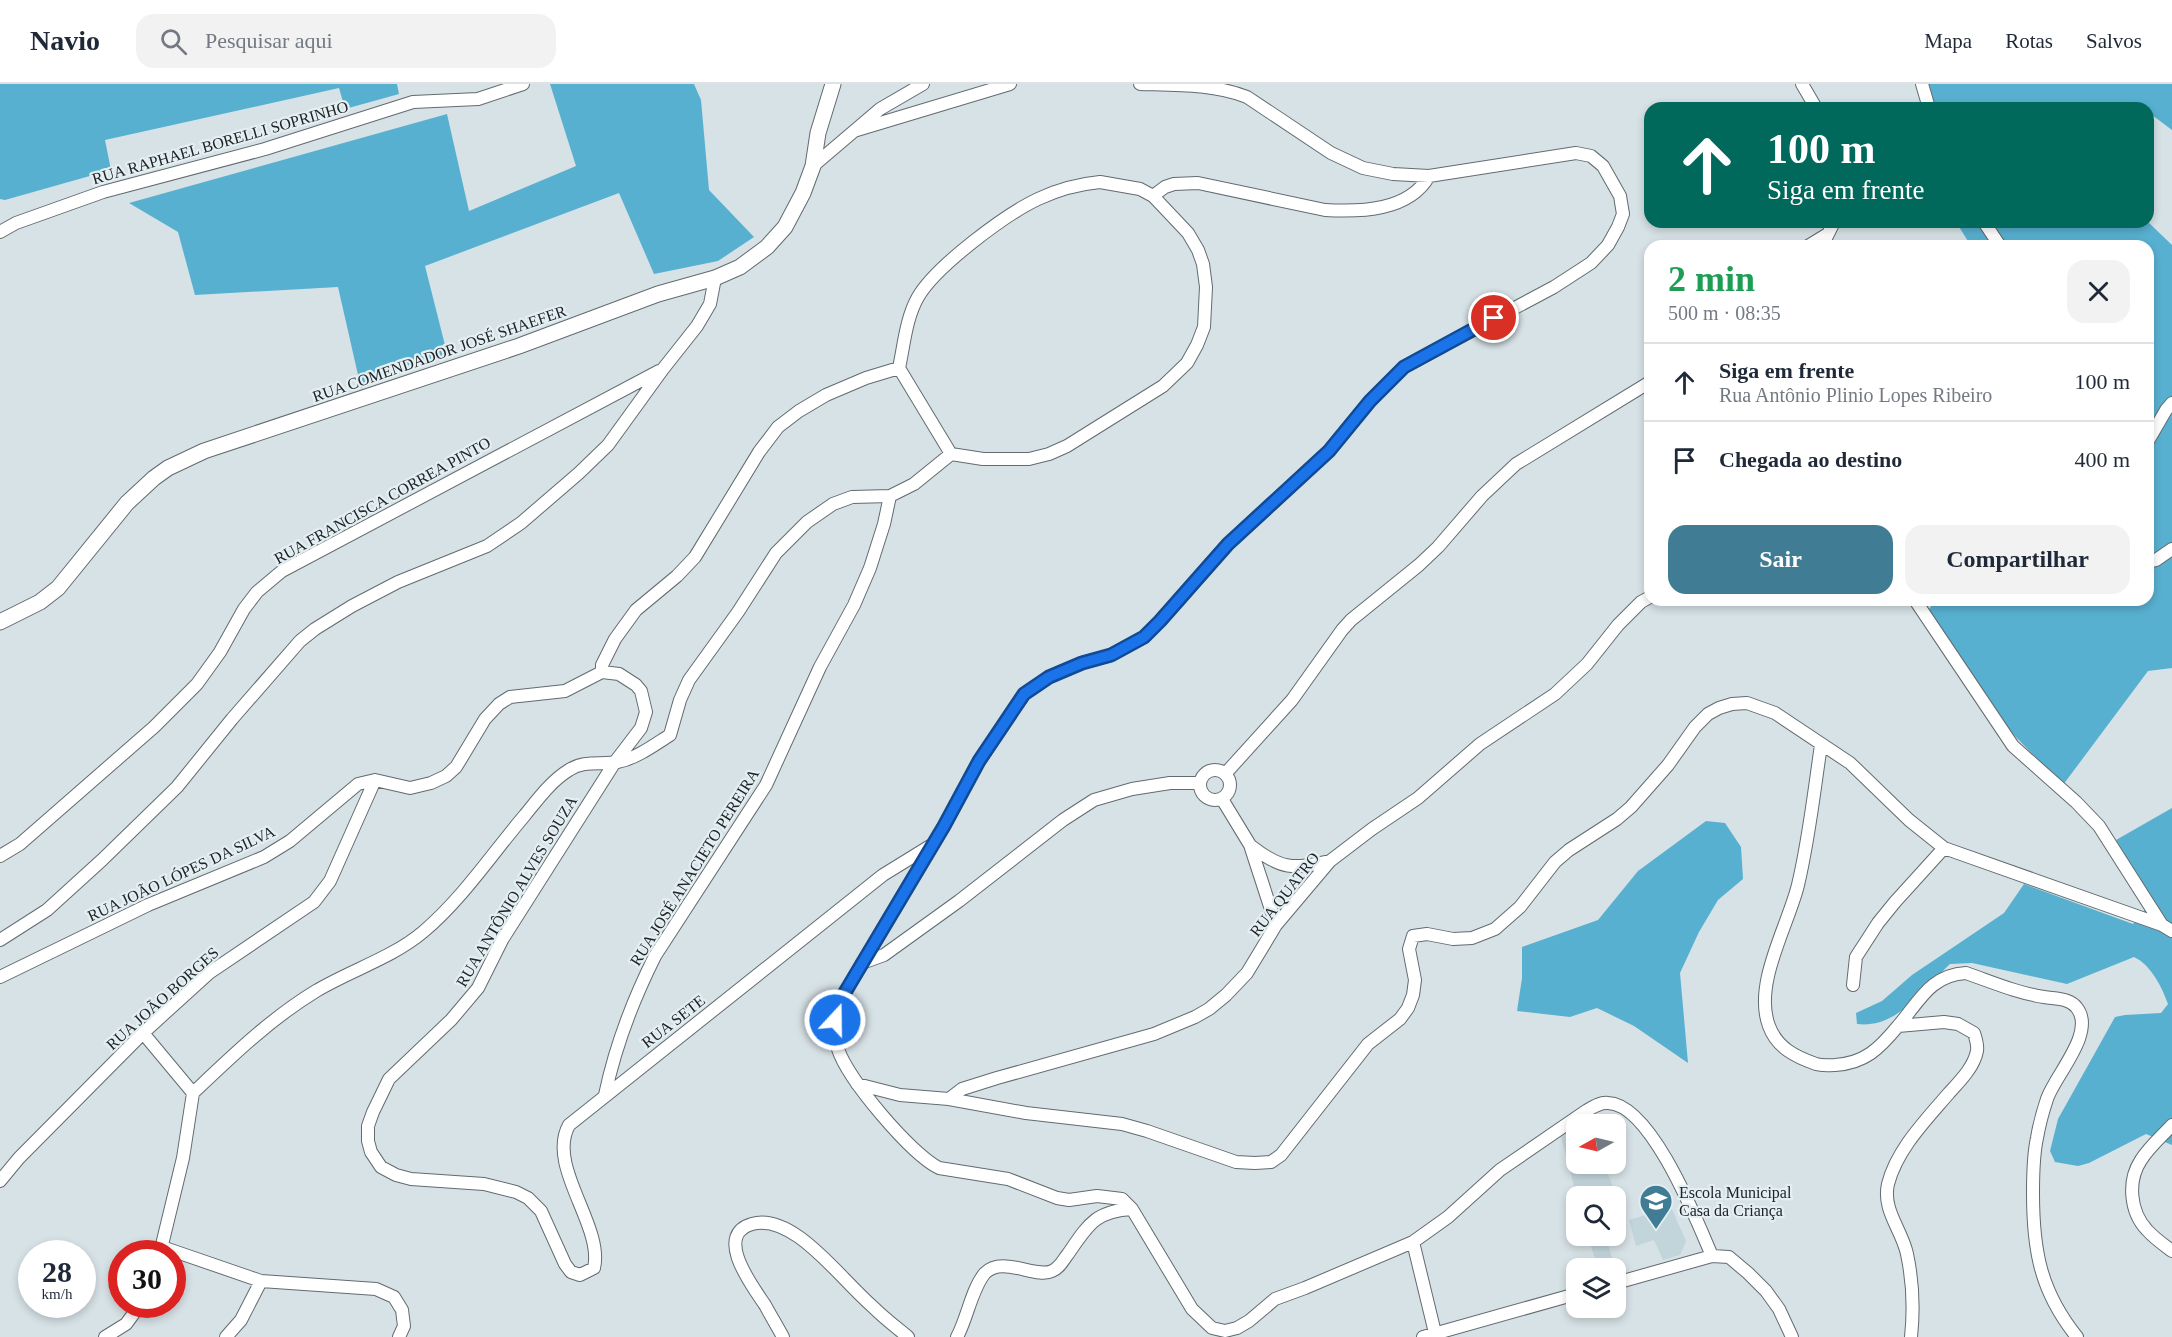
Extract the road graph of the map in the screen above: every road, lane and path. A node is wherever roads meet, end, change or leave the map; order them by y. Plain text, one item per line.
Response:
1 (523, 84) edge
2 (833, 84) edge
3 (923, 84) edge
4 (1010, 84) edge
5 (1140, 84) edge
6 (1802, 84) edge
7 (1922, 84) edge
8 (1812, 102) edge
9 (1927, 102) edge
10 (857, 130) junction
11 (813, 166) junction
12 (1429, 176) junction
13 (1153, 196) junction
14 (1831, 228) edge
15 (0, 232) edge
16 (1816, 240) edge
17 (715, 278) junction
18 (899, 368) junction
19 (663, 369) junction
20 (1644, 386) edge
21 (2172, 403) edge
22 (2154, 431) edge
23 (951, 454) junction
24 (890, 496) junction
25 (2172, 549) edge
26 (2154, 560) edge
27 (1644, 600) edge
28 (1919, 606) edge
29 (0, 622) edge
30 (602, 672) junction
31 (1821, 745) junction
32 (615, 762) junction
33 (1225, 774) junction
34 (375, 780) junction
35 (1200, 783) junction
36 (1222, 799) junction
37 (931, 845) junction
38 (1250, 845) junction
39 (1944, 848) junction
40 (0, 856) edge
41 (1330, 861) junction
42 (1276, 926) junction
43 (2167, 928) edge
44 (0, 940) edge
45 (862, 963) junction
46 (0, 977) edge
47 (1853, 985) dead end
48 (1898, 1026) junction
49 (143, 1034) junction
50 (857, 1084) junction
51 (193, 1093) junction
52 (605, 1095) junction
53 (949, 1099) junction
54 (2172, 1125) edge
55 (0, 1181) edge
56 (1132, 1209) junction
57 (163, 1240) edge
58 (1413, 1242) junction
59 (2172, 1251) edge
60 (1712, 1256) junction
61 (186, 1258) edge
62 (580, 1275) joint
63 (1626, 1280) edge
64 (261, 1281) junction
65 (1566, 1297) edge
66 (131, 1318) edge
67 (1432, 1336) edge
68 (105, 1337) edge
69 (226, 1337) edge
70 (399, 1337) edge
71 (783, 1337) edge
72 (908, 1337) edge
73 (957, 1337) edge
74 (1792, 1337) edge
75 (1911, 1337) edge
76 (2077, 1337) edge

1 - 15 street, RUA RAPHAEL BORELLI SOPRINHO
2 - 11 street, RUA COMENDADOR JOSÉ SHAEFER
3 - 10 street
4 - 10 street
5 - 12 street
6 - 8 street
7 - 9 street
10 - 11 street
11 - 17 street, RUA COMENDADOR JOSÉ SHAEFER
12 - 13 street
12 - 37 street
13 - 18 street
13 - 23 street
14 - 16 street
17 - 19 street
17 - 29 street, RUA COMENDADOR JOSÉ SHAEFER
18 - 23 street
18 - 30 street
19 - 40 street, RUA FRANCISCA CORREA PINTO
19 - 44 street
20 - 33 street
21 - 22 street
23 - 24 street
24 - 32 street
24 - 52 street, RUA JOSÉ ANACIETO PEREIRA
25 - 26 street
27 - 41 street, RUA QUATRO
28 - 43 street
30 - 32 street, RUA ANTÔNIO ALVES SOUZA
30 - 34 street
31 - 39 street
31 - 48 street
31 - 53 street
32 - 51 street
32 - 62 street, RUA ANTÔNIO ALVES SOUZA
33 - 35 street
33 - 36 street
34 - 46 street, RUA JOÃO LÓPES DA SILVA
34 - 49 street, RUA JOÃO BORGES
35 - 36 street
35 - 45 street
36 - 38 street
37 - 45 street
37 - 52 street, RUA SETE
38 - 41 street
38 - 42 street
39 - 43 street
39 - 47 street
41 - 42 street, RUA QUATRO
42 - 53 street, RUA QUATRO
45 - 50 street
48 - 75 street
48 - 76 street
49 - 51 street
49 - 55 street, RUA JOÃO BORGES
50 - 53 street
50 - 56 street
51 - 57 street
52 - 62 street, RUA SETE
54 - 59 street
56 - 58 street
56 - 73 street
58 - 60 street
58 - 67 street
60 - 63 street
60 - 74 street
61 - 64 street
64 - 69 street
64 - 70 street
65 - 67 street
66 - 68 street
71 - 72 street

